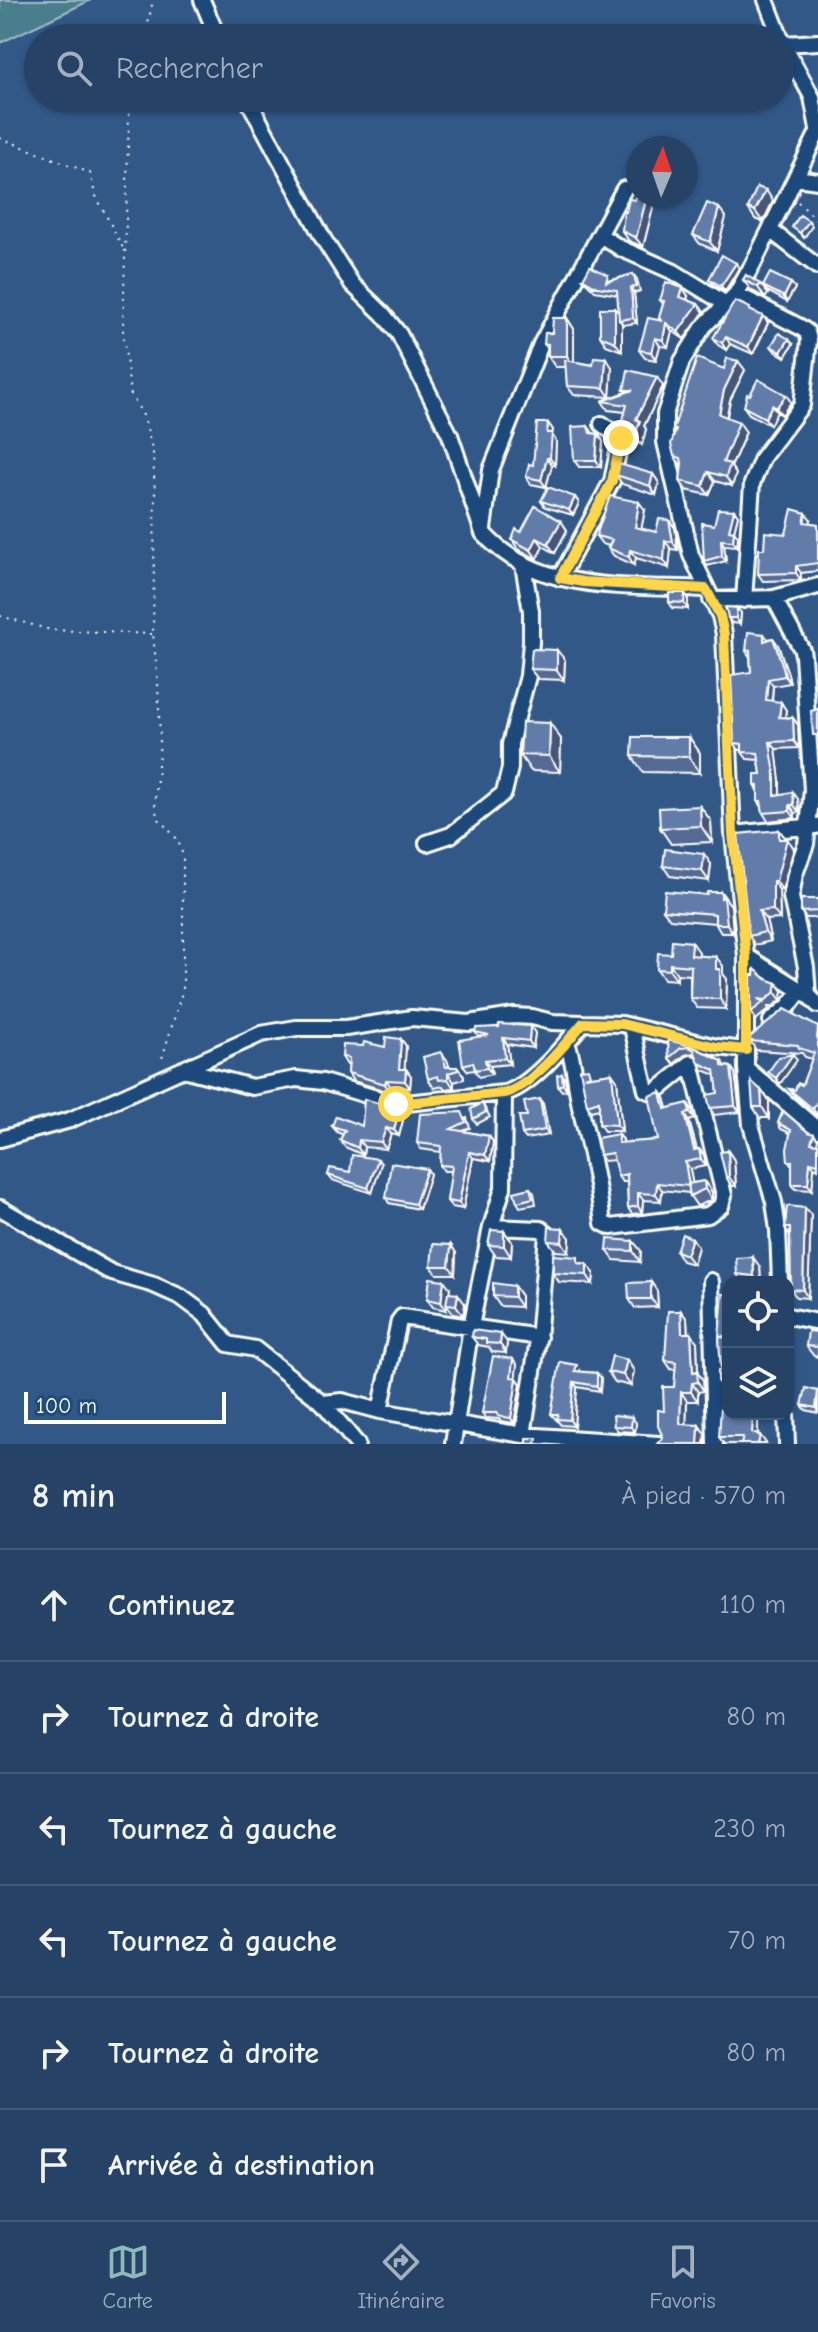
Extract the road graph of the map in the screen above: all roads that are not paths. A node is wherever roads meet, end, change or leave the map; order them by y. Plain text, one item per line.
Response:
1 (202, 0) edge
2 (766, 0) edge
3 (212, 24) edge
4 (775, 24) edge
5 (818, 42) edge
6 (794, 43) edge
7 (794, 64) edge
8 (255, 112) edge
9 (818, 131) edge
10 (796, 178) junction
11 (818, 181) edge
12 (624, 189) dead end
13 (770, 230) junction
14 (600, 235) junction
15 (818, 267) edge
16 (731, 299) junction
17 (813, 338) edge
18 (602, 424) dead end
19 (483, 533) junction
20 (523, 565) junction
21 (560, 578) junction
22 (818, 586) edge
23 (708, 595) junction
24 (774, 598) junction
25 (744, 600) junction
26 (814, 760) edge
27 (814, 827) edge
28 (733, 834) junction
29 (427, 843) dead end
30 (746, 956) junction
31 (809, 997) edge
32 (583, 1023) junction
33 (632, 1027) junction
34 (567, 1042) junction
35 (697, 1042) junction
36 (746, 1045) junction
37 (691, 1063) junction
38 (746, 1068) junction
39 (183, 1069) junction
40 (504, 1093) junction
41 (818, 1130) edge
42 (0, 1139) edge
43 (0, 1208) edge
44 (491, 1227) junction
45 (780, 1276) edge
46 (711, 1281) dead end
47 (794, 1317) edge
48 (818, 1322) edge
49 (471, 1327) junction
50 (539, 1337) junction
51 (323, 1403) junction
52 (380, 1411) junction
53 (786, 1420) edge
54 (457, 1424) junction
55 (523, 1435) junction
56 (490, 1437) edge
57 (551, 1440) edge
58 (614, 1442) edge
59 (357, 1444) edge
60 (453, 1444) edge
61 (659, 1444) edge
62 (715, 1444) edge
63 (787, 1444) edge

1 - 3 street
2 - 4 street
5 - 6 street
7 - 9 street
8 - 19 street
9 - 10 street
10 - 11 street
10 - 13 street
12 - 14 street
13 - 15 street
13 - 16 street
14 - 16 street
14 - 19 street
16 - 17 street
16 - 23 street
17 - 25 street
18 - 21 street
19 - 20 street
20 - 21 street
20 - 29 street
21 - 23 street
22 - 24 street
23 - 25 street
23 - 28 street
24 - 25 street
24 - 26 street
26 - 27 street
27 - 28 street
27 - 31 street
28 - 30 street
30 - 31 street
30 - 36 street
31 - 36 street
32 - 33 street
32 - 34 street
32 - 39 street
33 - 35 street
33 - 37 street
34 - 37 street
34 - 40 street
35 - 36 street
35 - 37 street
36 - 38 street
38 - 41 street
38 - 45 street
39 - 40 street
39 - 42 street
40 - 44 street
43 - 51 street
44 - 49 street
44 - 50 street
46 - 62 street
47 - 48 street
49 - 50 street
49 - 52 street
49 - 54 street
50 - 55 street
51 - 52 street
51 - 59 street
52 - 54 street
53 - 63 street
54 - 56 street
54 - 60 street
55 - 56 street
55 - 57 street
57 - 58 street
58 - 61 street

